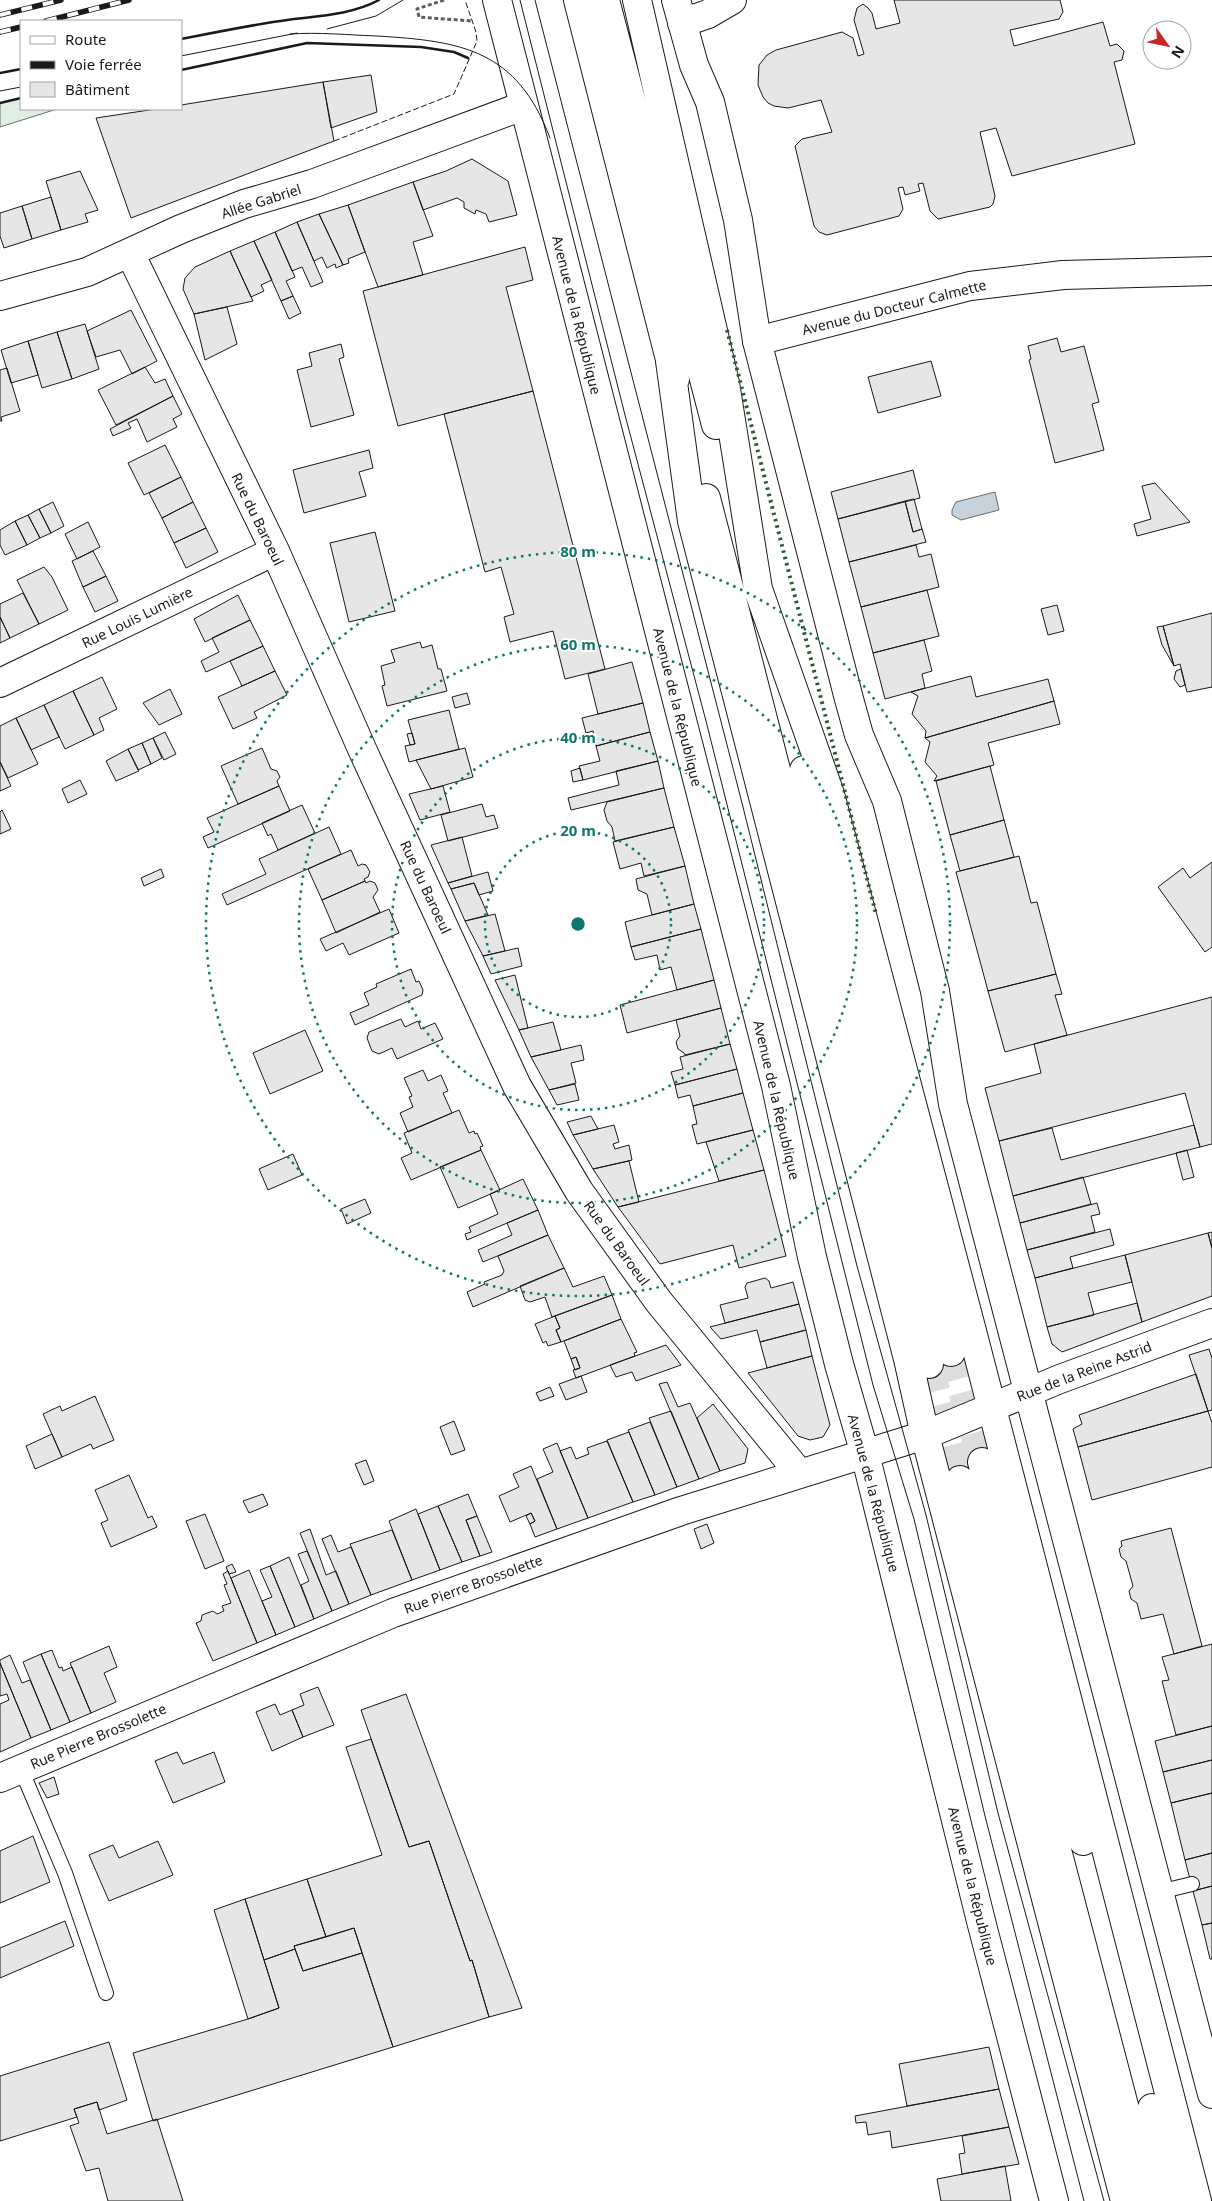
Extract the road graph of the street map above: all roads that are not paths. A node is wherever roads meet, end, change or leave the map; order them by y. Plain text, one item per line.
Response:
1 (497, 0) edge
2 (578, 0) edge
3 (605, 0) edge
4 (637, 0) edge
5 (732, 0) edge
6 (679, 12) edge
7 (523, 106) junction
8 (130, 253) junction
9 (1212, 270) edge
10 (0, 296) edge
11 (757, 341) junction
12 (670, 361) junction
13 (275, 551) junction
14 (758, 589) junction
15 (0, 683) edge
16 (1212, 1323) edge
17 (1029, 1391) junction
18 (991, 1407) junction
19 (958, 1421) joint
20 (925, 1435) junction
21 (864, 1454) junction
22 (982, 1462) tunnel mouth
23 (800, 1474) junction
24 (960, 1480) tunnel mouth
25 (11, 1773) edge
26 (1192, 1884) dead end
27 (1159, 1892) junction
28 (106, 1993) dead end
29 (1212, 2094) edge
30 (1054, 2201) edge
31 (1125, 2201) edge
32 (1149, 2201) edge
33 (1176, 2201) edge
34 (1197, 2201) edge

1 - 7 street, Avenue de la République
2 - 12 street
3 - 14 street
4 - 14 street
5 - 6 street
6 - 11 street
7 - 8 street, Allée Gabriel
7 - 21 street, Avenue de la République
8 - 10 street, Allée Gabriel
8 - 13 street, Rue du Baroeul
9 - 11 street, Avenue du Docteur Calmette
11 - 17 street
12 - 14 street
12 - 20 street
13 - 15 street, Rue Louis Lumière
13 - 23 street, Rue du Baroeul
14 - 18 street
16 - 17 street, Rue de la Reine Astrid
17 - 18 street, Rue de la Reine Astrid
17 - 27 street
18 - 19 street, Rue de la Reine Astrid
18 - 34 street
19 - 20 street, Rue Pierre Brossolette
20 - 21 street, Rue Pierre Brossolette
20 - 31 street
21 - 23 street, Rue Pierre Brossolette
21 - 30 street, Avenue de la République
22 - 33 street
23 - 25 street, Rue Pierre Brossolette
24 - 32 street
25 - 28 lane
26 - 27 lane
27 - 29 street

